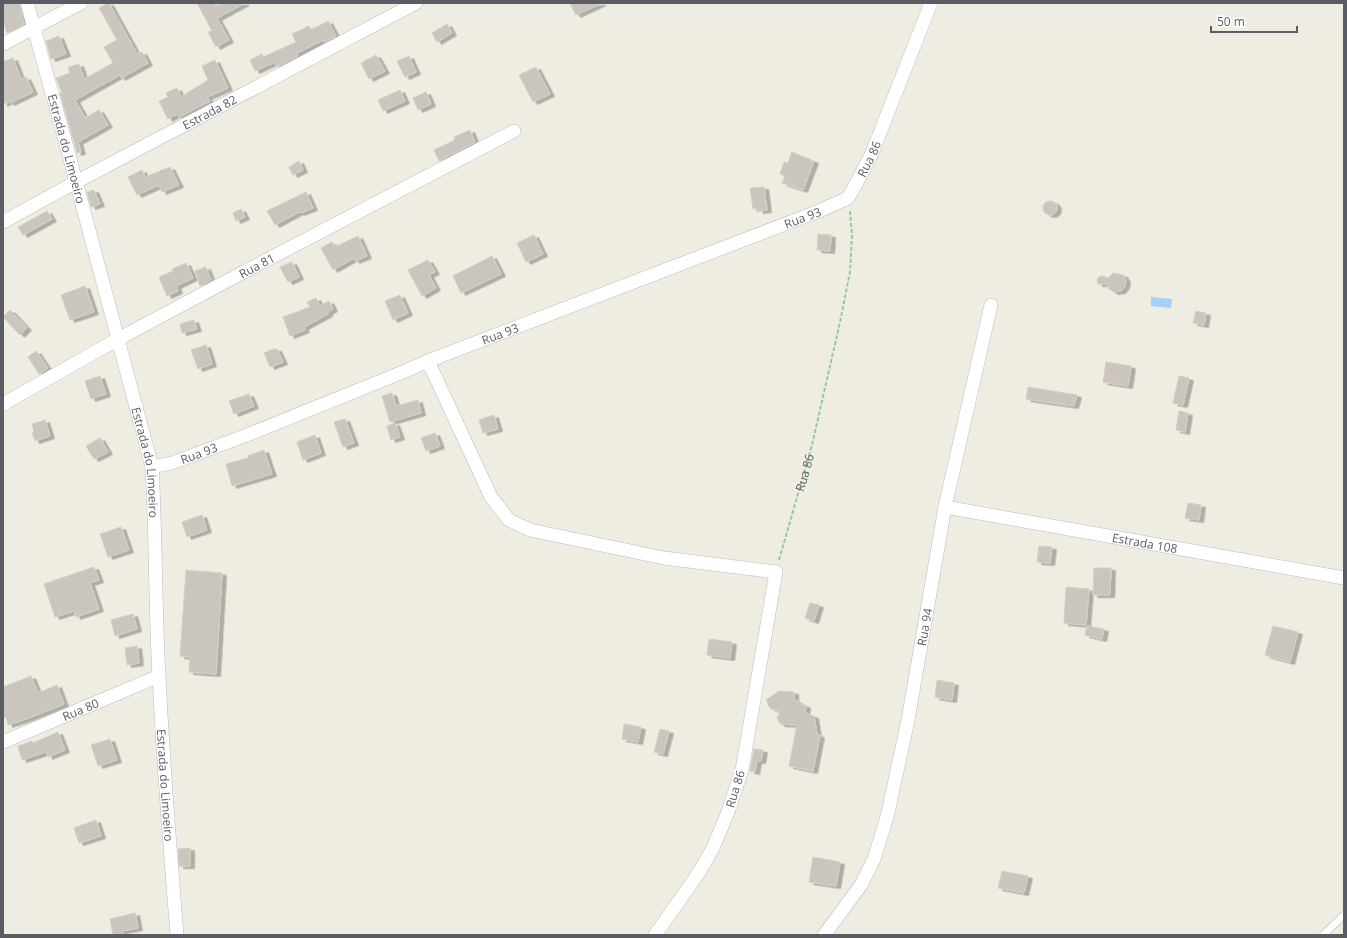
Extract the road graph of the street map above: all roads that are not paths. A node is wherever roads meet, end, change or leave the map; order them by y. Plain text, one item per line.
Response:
1 (27, 3) edge
2 (81, 3) edge
3 (416, 3) edge
4 (931, 3) edge
5 (34, 27) junction
6 (3, 44) edge
7 (514, 132) dead end
8 (76, 182) junction
9 (848, 198) joint
10 (3, 222) edge
11 (991, 304) dead end
12 (118, 339) junction
13 (428, 361) junction
14 (3, 404) edge
15 (152, 467) junction
16 (946, 507) junction
17 (1344, 578) edge
18 (158, 676) junction
19 (3, 742) edge
20 (1344, 914) edge
21 (177, 935) edge
22 (655, 935) edge
23 (824, 935) edge
24 (1323, 935) edge

1 - 5 street, Estrada do Limoeiro
2 - 5 street
3 - 8 street, Estrada 82
4 - 9 street, Rua 86
5 - 6 street
5 - 8 street, Estrada do Limoeiro
7 - 12 street, Rua 81
8 - 10 street, Estrada 82
8 - 12 street, Estrada do Limoeiro
9 - 13 street, Rua 93
11 - 16 street, Rua 94
12 - 14 street, Rua 81
12 - 15 street, Estrada do Limoeiro
13 - 15 street, Rua 93
13 - 22 street, Rua 86
15 - 18 street, Estrada do Limoeiro
16 - 17 street, Estrada 108
16 - 23 street, Rua 94
18 - 19 street, Rua 80
18 - 21 street, Estrada do Limoeiro
20 - 24 lane

